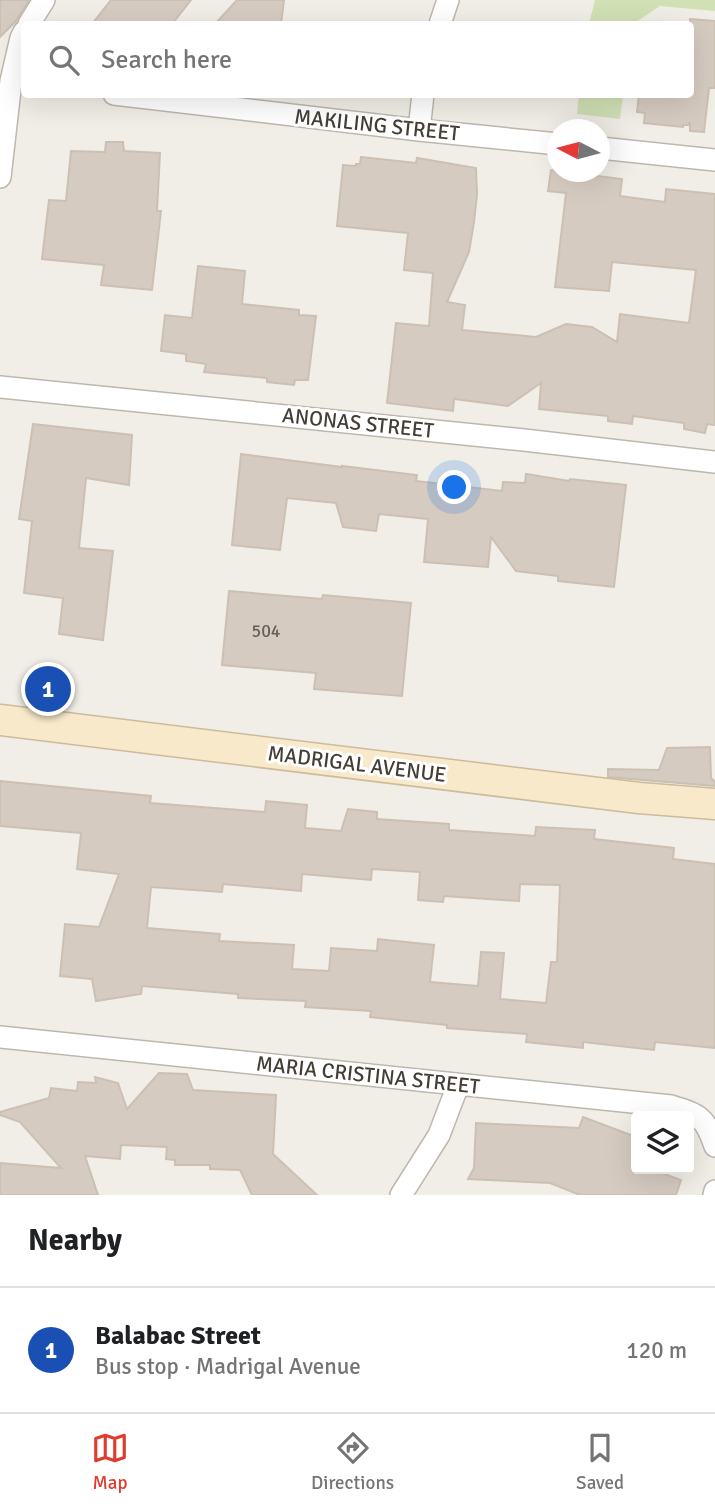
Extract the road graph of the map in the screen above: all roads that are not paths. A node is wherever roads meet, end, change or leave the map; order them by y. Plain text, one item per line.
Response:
1 (44, 0) edge
2 (448, 0) edge
3 (31, 21) edge
4 (441, 21) edge
5 (21, 38) edge
6 (12, 80) edge
7 (148, 98) edge
8 (423, 98) edge
9 (419, 130) junction
10 (547, 143) edge
11 (610, 149) edge
12 (715, 160) edge
13 (0, 177) edge
14 (0, 387) edge
15 (715, 462) edge
16 (0, 720) edge
17 (715, 804) edge
18 (0, 1037) edge
19 (458, 1085) junction
20 (715, 1146) edge
21 (401, 1195) edge

1 - 3 street
2 - 4 street
5 - 6 street
6 - 13 street
7 - 9 street, MAKILING STREET
8 - 9 street
9 - 10 street, MAKILING STREET
11 - 12 street
14 - 15 street, ANONAS STREET
16 - 17 street, MADRIGAL AVENUE
18 - 19 street, MARIA CRISTINA STREET
19 - 20 street, MARIA CRISTINA STREET
19 - 21 street

